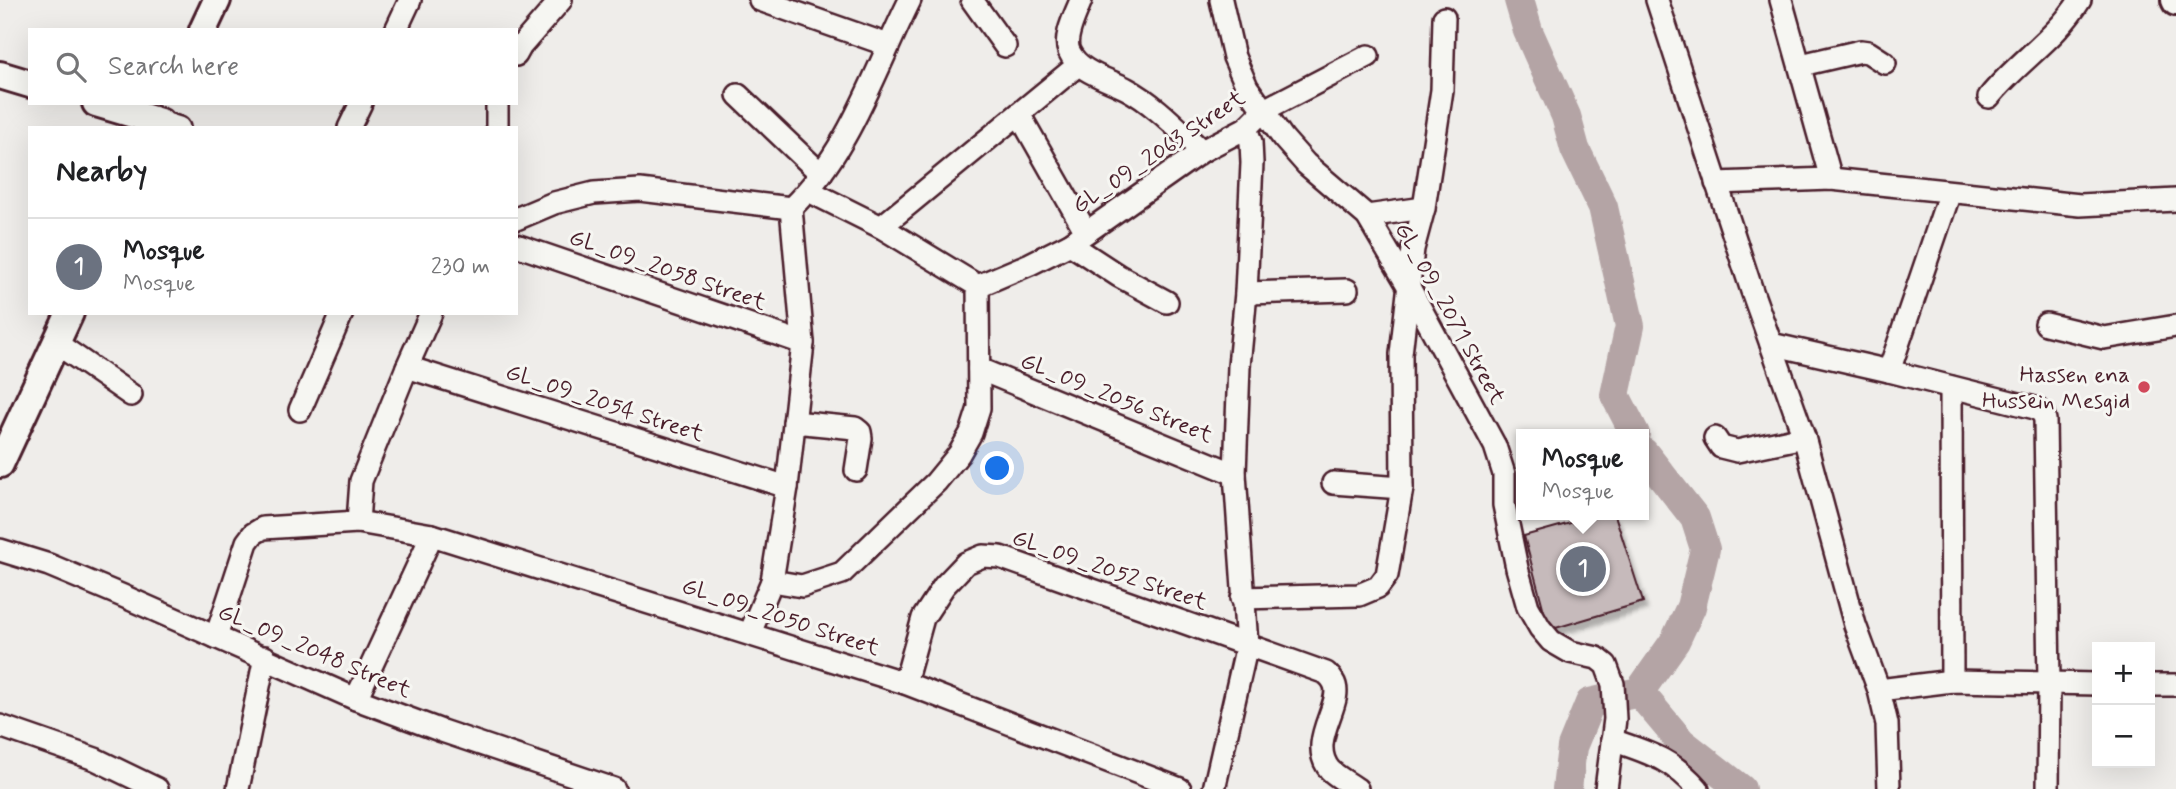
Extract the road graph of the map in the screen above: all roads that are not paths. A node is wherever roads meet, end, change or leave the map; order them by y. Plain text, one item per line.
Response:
1 (217, 0) edge
2 (410, 0) edge
3 (561, 0) edge
4 (760, 0) edge
5 (910, 0) edge
6 (972, 0) edge
7 (1081, 0) edge
8 (1221, 0) edge
9 (1657, 0) edge
10 (1781, 0) edge
11 (2080, 0) edge
12 (1444, 18) dead end
13 (204, 28) edge
14 (397, 28) edge
15 (888, 45) junction
16 (1006, 46) dead end
17 (518, 51) edge
18 (1368, 56) dead end
19 (1885, 63) dead end
20 (1078, 65) junction
21 (1801, 65) junction
22 (0, 75) edge
23 (28, 83) edge
24 (738, 95) dead end
25 (1989, 97) dead end
26 (104, 105) edge
27 (360, 105) edge
28 (497, 105) edge
29 (1264, 110) junction
30 (1019, 114) junction
31 (166, 120) edge
32 (350, 126) edge
33 (496, 126) edge
34 (1246, 128) junction
35 (1202, 151) junction
36 (1831, 179) junction
37 (815, 183) junction
38 (1716, 183) junction
39 (1950, 192) junction
40 (2176, 200) edge
41 (791, 208) junction
42 (1424, 208) junction
43 (1367, 216) junction
44 (518, 218) edge
45 (881, 227) junction
46 (1078, 238) junction
47 (518, 246) edge
48 (978, 286) junction
49 (1410, 289) junction
50 (1347, 290) dead end
51 (1246, 293) junction
52 (1167, 302) dead end
53 (69, 315) edge
54 (341, 315) edge
55 (430, 315) edge
56 (2046, 324) dead end
57 (2176, 326) edge
58 (56, 342) junction
59 (803, 343) junction
60 (1771, 344) junction
61 (407, 367) junction
62 (979, 369) junction
63 (1889, 371) junction
64 (1951, 387) junction
65 (131, 394) dead end
66 (300, 410) dead end
67 (794, 422) junction
68 (1804, 436) junction
69 (1714, 438) dead end
70 (0, 464) edge
71 (856, 470) dead end
72 (1235, 474) junction
73 (1333, 482) dead end
74 (787, 487) junction
75 (1402, 488) junction
76 (358, 522) junction
77 (432, 535) junction
78 (0, 550) edge
79 (772, 581) junction
80 (1242, 598) junction
81 (750, 633) junction
82 (216, 637) junction
83 (1247, 645) junction
84 (265, 657) junction
85 (1952, 681) junction
86 (905, 683) junction
87 (2049, 684) junction
88 (2092, 684) edge
89 (2155, 685) edge
90 (2176, 685) edge
91 (1879, 690) junction
92 (356, 699) junction
93 (0, 726) edge
94 (1613, 729) junction
95 (153, 788) edge
96 (238, 789) edge
97 (614, 789) edge
98 (1180, 789) edge
99 (1214, 789) edge
100 (1357, 789) edge
101 (1606, 789) edge
102 (1698, 789) edge
103 (1889, 789) edge
104 (2048, 789) edge

1 - 13 main road
2 - 14 street
3 - 17 street
4 - 15 street
5 - 15 street
6 - 16 street
7 - 20 street
8 - 29 street, GL_09_2071 Street
9 - 38 street
10 - 21 street
11 - 25 street
12 - 42 street
15 - 37 street
18 - 29 street, GL_09_2063 Street
19 - 21 street
20 - 30 street
20 - 35 street
21 - 36 street
22 - 23 main road
24 - 37 street
26 - 31 main road
27 - 32 street
28 - 33 street
29 - 34 street, GL_09_2063 Street
29 - 43 street, GL_09_2071 Street
30 - 45 street
30 - 46 street
34 - 35 street, GL_09_2063 Street
34 - 51 street
35 - 46 street, GL_09_2063 Street
36 - 38 street
36 - 39 street
37 - 41 street
37 - 45 street
38 - 60 street
39 - 40 street
39 - 63 street
41 - 44 street
41 - 59 street
42 - 43 street
42 - 49 street
43 - 49 street, GL_09_2071 Street
45 - 48 street
46 - 48 street, GL_09_2063 Street
46 - 52 street
47 - 59 street, GL_09_2058 Street
48 - 62 street
49 - 75 street
49 - 94 street, GL_09_2071 Street
50 - 51 street
51 - 72 street
53 - 58 main road
54 - 66 street
55 - 61 street
56 - 57 street
58 - 65 street
58 - 70 main road
59 - 67 street
60 - 63 street
60 - 68 street
61 - 74 street, GL_09_2054 Street
61 - 76 street
62 - 72 street, GL_09_2056 Street
62 - 79 street
63 - 64 street
64 - 85 street
64 - 87 street
67 - 71 street
67 - 74 street
68 - 69 street
68 - 91 street
72 - 80 street
73 - 75 street
74 - 79 street
75 - 80 street
76 - 77 street, GL_09_2050 Street
76 - 82 street, GL_09_2050 Street
77 - 81 street, GL_09_2050 Street
77 - 92 street
78 - 82 street, GL_09_2048 Street
79 - 81 street
80 - 83 street
81 - 86 street, GL_09_2050 Street
82 - 84 street, GL_09_2048 Street
83 - 86 street, GL_09_2052 Street
83 - 99 street
83 - 100 street, GL_09_2052 Street
84 - 92 street, GL_09_2048 Street
84 - 96 street
85 - 87 street
85 - 91 street
86 - 98 street, GL_09_2050 Street
87 - 88 street
87 - 104 street
89 - 90 street
91 - 103 street
92 - 97 street, GL_09_2048 Street
93 - 95 street
94 - 101 street
94 - 102 street

